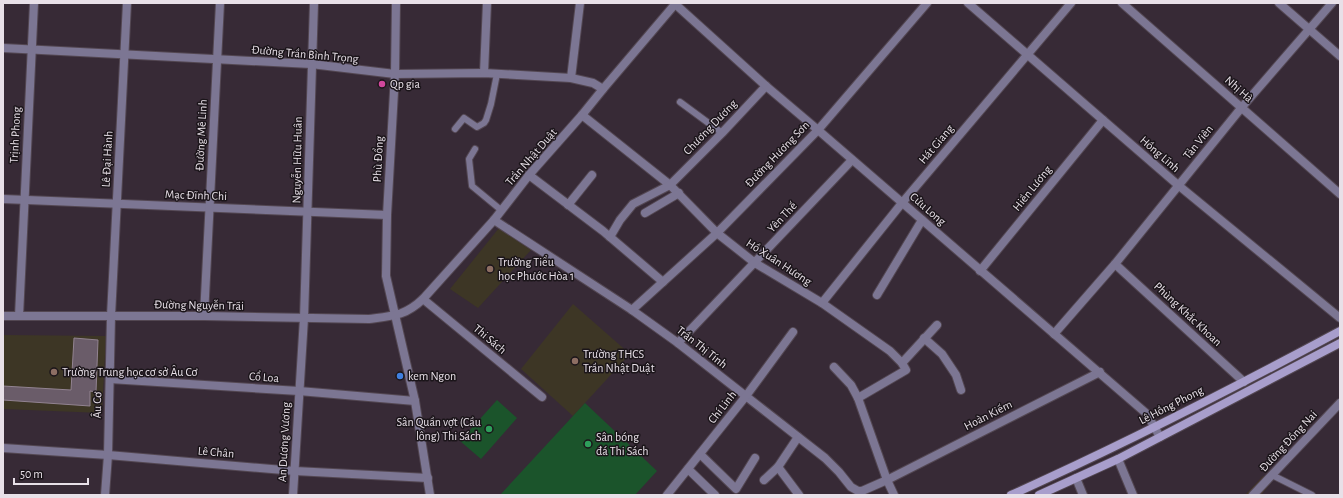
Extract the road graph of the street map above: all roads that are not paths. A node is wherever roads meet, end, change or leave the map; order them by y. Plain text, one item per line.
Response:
1 (34, 3) edge
2 (127, 3) edge
3 (220, 3) edge
4 (314, 3) edge
5 (396, 3) edge
6 (487, 3) edge
7 (580, 3) edge
8 (675, 3) edge
9 (927, 3) edge
10 (968, 3) edge
11 (1071, 3) edge
12 (1122, 3) edge
13 (1279, 3) edge
14 (1332, 3) edge
15 (1310, 29) junction
16 (3, 48) edge
17 (31, 50) junction
18 (124, 54) junction
19 (1027, 54) junction
20 (1340, 56) edge
21 (217, 59) junction
22 (311, 64) junction
23 (484, 73) junction
24 (395, 74) junction
25 (497, 74) junction
26 (571, 78) junction
27 (766, 86) junction
28 (603, 89) junction
29 (680, 102) dead end
30 (1242, 107) junction
31 (582, 115) junction
32 (1103, 120) junction
33 (455, 129) dead end
34 (818, 130) junction
35 (722, 133) junction
36 (475, 149) dead end
37 (852, 160) junction
38 (529, 175) junction
39 (592, 175) dead end
40 (670, 185) junction
41 (1178, 185) junction
42 (679, 193) junction
43 (1340, 194) edge
44 (3, 199) edge
45 (24, 200) junction
46 (902, 203) junction
47 (117, 204) junction
48 (568, 205) junction
49 (209, 208) junction
50 (501, 210) junction
51 (307, 212) junction
52 (644, 214) dead end
53 (387, 215) junction
54 (494, 220) junction
55 (922, 220) junction
56 (717, 233) junction
57 (610, 237) junction
58 (755, 263) junction
59 (1115, 264) junction
60 (980, 271) junction
61 (663, 282) junction
62 (877, 295) dead end
63 (423, 299) junction
64 (822, 303) junction
65 (632, 310) junction
66 (3, 316) edge
67 (19, 316) junction
68 (111, 316) junction
69 (204, 316) junction
70 (395, 316) junction
71 (304, 318) junction
72 (1340, 318) edge
73 (937, 325) dead end
74 (1340, 331) edge
75 (793, 332) dead end
76 (1054, 334) junction
77 (924, 338) junction
78 (678, 343) junction
79 (1340, 343) edge
80 (902, 363) junction
81 (834, 367) dead end
82 (1100, 372) junction
83 (110, 379) junction
84 (1244, 382) junction
85 (962, 390) dead end
86 (299, 391) junction
87 (746, 396) junction
88 (542, 397) dead end
89 (858, 398) junction
90 (415, 401) junction
91 (1340, 403) edge
92 (1155, 427) junction
93 (798, 437) junction
94 (1160, 437) junction
95 (3, 448) edge
96 (108, 454) junction
97 (700, 454) junction
98 (755, 458) dead end
99 (1118, 459) junction
100 (778, 467) junction
101 (688, 469) junction
102 (295, 471) junction
103 (1272, 475) junction
104 (428, 478) junction
105 (1076, 478) junction
106 (764, 480) dead end
107 (887, 480) junction
108 (105, 495) edge
109 (293, 495) edge
110 (430, 495) edge
111 (667, 495) edge
112 (715, 495) edge
113 (799, 495) edge
114 (894, 495) edge
115 (1011, 495) edge
116 (1039, 495) edge
117 (1083, 495) edge
118 (1133, 495) edge
119 (1253, 495) edge
120 (1312, 495) edge

1 - 17 street, Trịnh Phong
2 - 18 street, Lê Đại Hành
3 - 21 street, Đường Mê Linh
4 - 22 street, Nguyễn Hữu Huân
5 - 24 street, Phù Đổng
6 - 23 street
7 - 26 street
8 - 27 street, Cửu Long
8 - 28 street, Trần Nhật Duật
9 - 34 street, Đường Hương Sơn
10 - 19 street, Hồng Lĩnh
11 - 19 street, Hát Giang
12 - 30 street, Nhị Hà
13 - 15 street
14 - 15 street, Tản Viên
15 - 20 street
15 - 30 street, Tản Viên
16 - 17 street, Đường Trần Bình Trọng
17 - 18 street, Đường Trần Bình Trọng
17 - 45 street, Trịnh Phong
18 - 21 street, Đường Trần Bình Trọng
18 - 47 street, Lê Đại Hành
19 - 32 street, Hồng Lĩnh
19 - 46 street, Hát Giang
21 - 22 street, Đường Trần Bình Trọng
21 - 49 street, Đường Mê Linh
22 - 24 street, Đường Trần Bình Trọng
22 - 51 street, Nguyễn Hữu Huân
23 - 24 street, Đường Trần Bình Trọng
23 - 25 street, Đường Trần Bình Trọng
24 - 53 street, Phù Đổng
25 - 26 street, Đường Trần Bình Trọng
25 - 33 lane
26 - 28 street, Đường Trần Bình Trọng
27 - 34 street, Cửu Long
27 - 35 street, Chương Dương
28 - 31 street, Trần Nhật Duật
29 - 35 lane
30 - 41 street, Tản Viên
30 - 43 street, Nhị Hà
31 - 38 street, Trần Nhật Duật
31 - 40 street, Hồ Xuân Hương
32 - 41 street, Hồng Lĩnh
32 - 60 street, Hiền Lương
34 - 37 street, Cửu Long
34 - 56 street, Đường Hương Sơn
35 - 40 street, Chương Dương
36 - 50 lane
37 - 46 street, Cửu Long
37 - 58 street, Yên Thế
38 - 48 street
38 - 50 street, Trần Nhật Duật
39 - 48 street
40 - 42 street, Hồ Xuân Hương
40 - 57 street, Chương Dương
41 - 59 street, Tản Viên
41 - 72 street, Hồng Lĩnh
42 - 52 street
42 - 56 street, Hồ Xuân Hương
44 - 45 street, Mạc Đĩnh Chi
45 - 47 street, Mạc Đĩnh Chi
45 - 67 street, Trịnh Phong
46 - 55 street, Cửu Long
46 - 64 street, Hát Giang
47 - 49 street, Mạc Đĩnh Chi
47 - 68 street, Lê Đại Hành
48 - 57 street
49 - 51 street, Mạc Đĩnh Chi
49 - 69 street, Đường Mê Linh
50 - 54 street, Trần Nhật Duật
51 - 53 street, Mạc Đĩnh Chi
51 - 71 street, Nguyễn Hữu Huân
53 - 70 street, Phù Đổng
54 - 63 street, Trần Nhật Duật
54 - 65 street, Trần Thị Tính
55 - 60 street, Cửu Long
55 - 62 street
56 - 58 street, Hồ Xuân Hương
56 - 61 street, Đường Hương Sơn
57 - 61 street
58 - 64 street, Hồ Xuân Hương
58 - 78 street, Yên Thế
59 - 76 street, Tản Viên
59 - 84 street, Phùng Khắc Khoan
60 - 76 street, Cửu Long
61 - 65 street, Đường Hương Sơn
63 - 70 street, Trần Nhật Duật
63 - 88 street, Thi Sách
64 - 80 street, Hồ Xuân Hương
65 - 78 street, Trần Thị Tính
66 - 67 street, Đường Nguyễn Trãi
67 - 68 street, Đường Nguyễn Trãi
68 - 69 street, Đường Nguyễn Trãi
68 - 83 street, Âu Cơ
69 - 71 street, Đường Nguyễn Trãi
70 - 71 street, Đường Nguyễn Trãi
70 - 90 street, Phù Đổng
71 - 86 street, An Dương Vương
73 - 77 street
74 - 84 main road, Lê Hồng Phong
75 - 87 street, Chí Linh
76 - 82 street, Cửu Long
77 - 80 street
77 - 85 street
78 - 87 street, Trần Thị Tính
79 - 94 main road, Lê Hồng Phong
80 - 89 street
81 - 89 street
82 - 92 street, Cửu Long
82 - 107 street, Hoàn Kiếm
83 - 86 street, Cổ Loa
83 - 96 street, Âu Cơ
84 - 92 main road, Lê Hồng Phong
86 - 90 street, Cổ Loa
86 - 102 street, An Dương Vương
87 - 93 street, Trần Thị Tính
87 - 97 street, Chí Linh
89 - 107 street
90 - 104 street, Phù Đổng
91 - 103 street, Đường Đồng Nai
92 - 94 street, Cửu Long
92 - 115 main road, Lê Hồng Phong
93 - 100 street
93 - 107 street, Trần Thị Tính
94 - 99 main road, Lê Hồng Phong
95 - 96 street, Lê Chân
96 - 102 street, Lê Chân
96 - 108 street, Âu Cơ
97 - 98 street
97 - 101 street, Chí Linh
99 - 105 main road, Lê Hồng Phong
99 - 118 street
100 - 106 street
100 - 113 street
101 - 111 street, Chí Linh
101 - 112 street
102 - 104 street, Lê Chân
102 - 109 street, An Dương Vương
103 - 119 street, Đường Đồng Nai
103 - 120 lane
104 - 110 street, Phù Đổng
105 - 116 main road, Lê Hồng Phong
105 - 117 street
107 - 114 street

